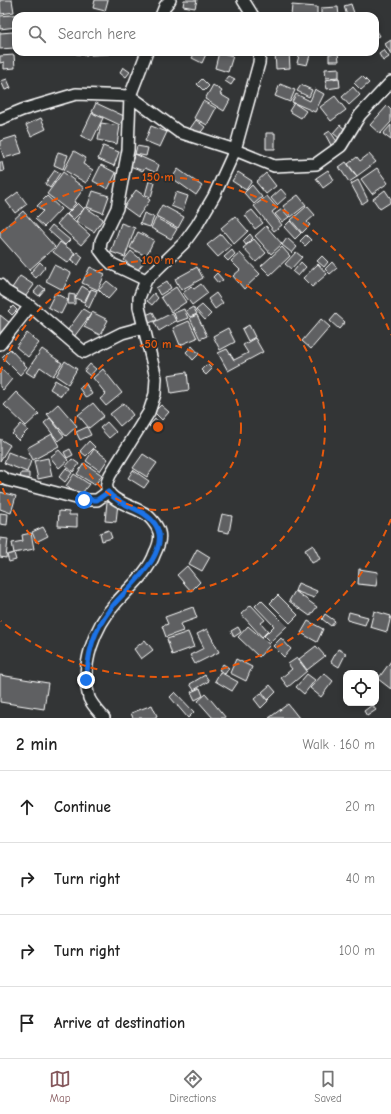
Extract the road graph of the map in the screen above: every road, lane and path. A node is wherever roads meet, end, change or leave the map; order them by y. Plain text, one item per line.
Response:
1 (170, 0) edge
2 (242, 0) edge
3 (163, 12) edge
4 (250, 12) edge
5 (145, 56) edge
6 (260, 56) edge
7 (391, 82) edge
8 (130, 96) junction
9 (0, 119) edge
10 (235, 150) junction
11 (146, 280) junction
12 (0, 285) edge
13 (30, 306) junction
14 (144, 327) junction
15 (0, 344) edge
16 (0, 476) edge
17 (108, 492) junction
18 (104, 718) edge

1 - 3 street
2 - 4 street
5 - 8 street
6 - 10 street
7 - 10 street
8 - 9 street
8 - 10 street
8 - 11 street
10 - 11 street
11 - 14 street
12 - 13 street
13 - 14 street
13 - 15 street
14 - 17 street
16 - 17 street
17 - 18 street

